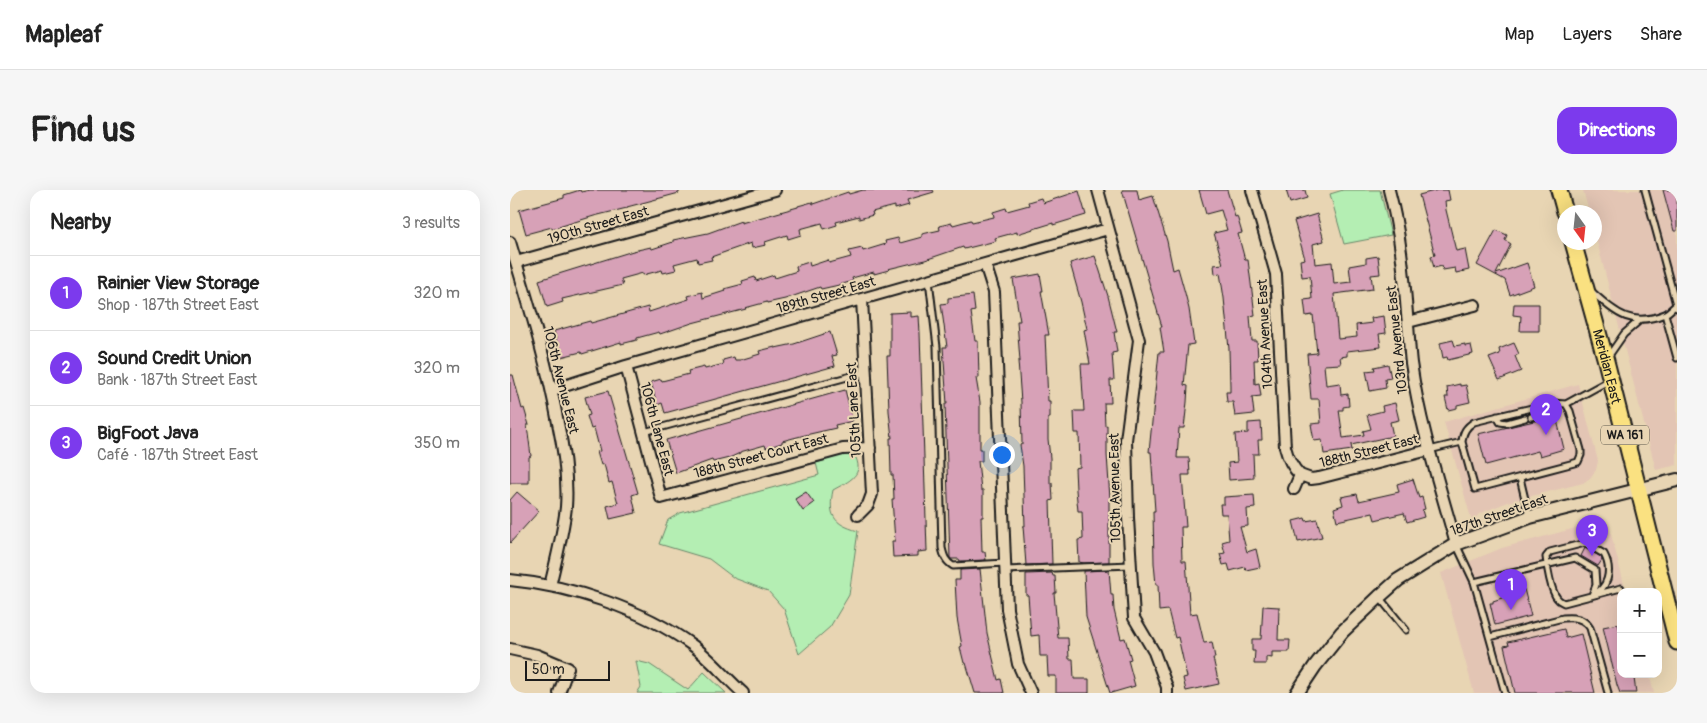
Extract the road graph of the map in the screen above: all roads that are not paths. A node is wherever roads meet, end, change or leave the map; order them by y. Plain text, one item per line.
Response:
1 (775, 190) edge
2 (1098, 190) edge
3 (1252, 190) edge
4 (1389, 190) edge
5 (1559, 190) edge
6 (1645, 190) edge
7 (1563, 205) edge
8 (1108, 229) junction
9 (510, 242) edge
10 (1575, 250) edge
11 (516, 262) junction
12 (984, 264) junction
13 (929, 280) junction
14 (1585, 285) junction
15 (862, 299) junction
16 (1475, 305) dead end
17 (1677, 306) edge
18 (1665, 314) junction
19 (1640, 320) junction
20 (1408, 322) junction
21 (1677, 358) edge
22 (1606, 361) junction
23 (626, 366) junction
24 (866, 372) junction
25 (1611, 380) junction
26 (552, 390) junction
27 (1552, 402) junction
28 (1566, 404) junction
29 (1497, 416) junction
30 (644, 432) junction
31 (1462, 442) junction
32 (870, 448) junction
33 (1430, 450) junction
34 (1300, 475) junction
35 (1520, 478) junction
36 (1677, 480) edge
37 (1294, 489) dead end
38 (1639, 490) junction
39 (661, 498) joint
40 (858, 515) dead end
41 (1530, 517) junction
42 (1456, 544) junction
43 (1547, 564) junction
44 (1131, 565) junction
45 (1006, 566) junction
46 (510, 580) edge
47 (1474, 582) junction
48 (550, 586) junction
49 (1617, 589) edge
50 (1591, 596) junction
51 (1379, 597) junction
52 (1406, 630) dead end
53 (1490, 637) junction
54 (1677, 642) edge
55 (510, 649) edge
56 (559, 693) edge
57 (743, 693) edge
58 (1031, 693) edge
59 (1167, 693) edge
60 (1297, 693) edge
61 (1505, 693) edge
62 (1608, 693) edge

1 - 11 street, 190th Street East
2 - 8 street, 105th Avenue East
3 - 34 street, 104th Avenue East
4 - 20 street, 103rd Avenue East
5 - 7 main road
6 - 17 lane
8 - 12 street, 189th Street East
8 - 44 street, 105th Avenue East
9 - 11 street, 106th Avenue East
10 - 14 main road, Meridian East / WA 161
11 - 26 street, 106th Avenue East
12 - 13 street, 189th Street East
12 - 45 street
13 - 15 street, 189th Street East
13 - 45 lane
14 - 19 lane
14 - 22 main road, Meridian East / WA 161
15 - 23 street, 189th Street East
15 - 24 street, 105th Lane East
16 - 20 street
17 - 18 lane
18 - 19 lane
18 - 21 lane
19 - 22 lane
20 - 33 street, 103rd Avenue East
22 - 25 main road, Meridian East / WA 161
23 - 26 street, 189th Street East
23 - 30 street, 106th Lane East
24 - 30 lane
24 - 32 street, 105th Lane East
25 - 28 lane
25 - 38 main road, Meridian East / WA 161
26 - 48 street, 106th Avenue East
27 - 28 lane
27 - 29 lane
27 - 29 lane
28 - 35 lane
29 - 31 lane
30 - 39 street, 106th Lane East
31 - 33 lane
31 - 35 lane
32 - 39 street, 188th Street Court East
32 - 40 street, 105th Lane East
33 - 34 street, 188th Street East
33 - 42 street, 103rd Avenue East
34 - 37 street
35 - 41 lane
36 - 38 street, 187th Street East
38 - 41 street, 187th Street East
38 - 54 main road, WA 161
41 - 42 street, 187th Street East
42 - 47 lane
42 - 51 street, 187th Street East
43 - 47 lane
43 - 50 lane
43 - 50 lane
43 - 50 lane
44 - 45 lane
44 - 59 street, 105th Avenue East
45 - 58 street
46 - 48 street
47 - 53 lane
48 - 57 street
49 - 50 lane
51 - 52 lane
51 - 60 street, 187th Street East
53 - 61 lane
53 - 62 lane
55 - 56 street

